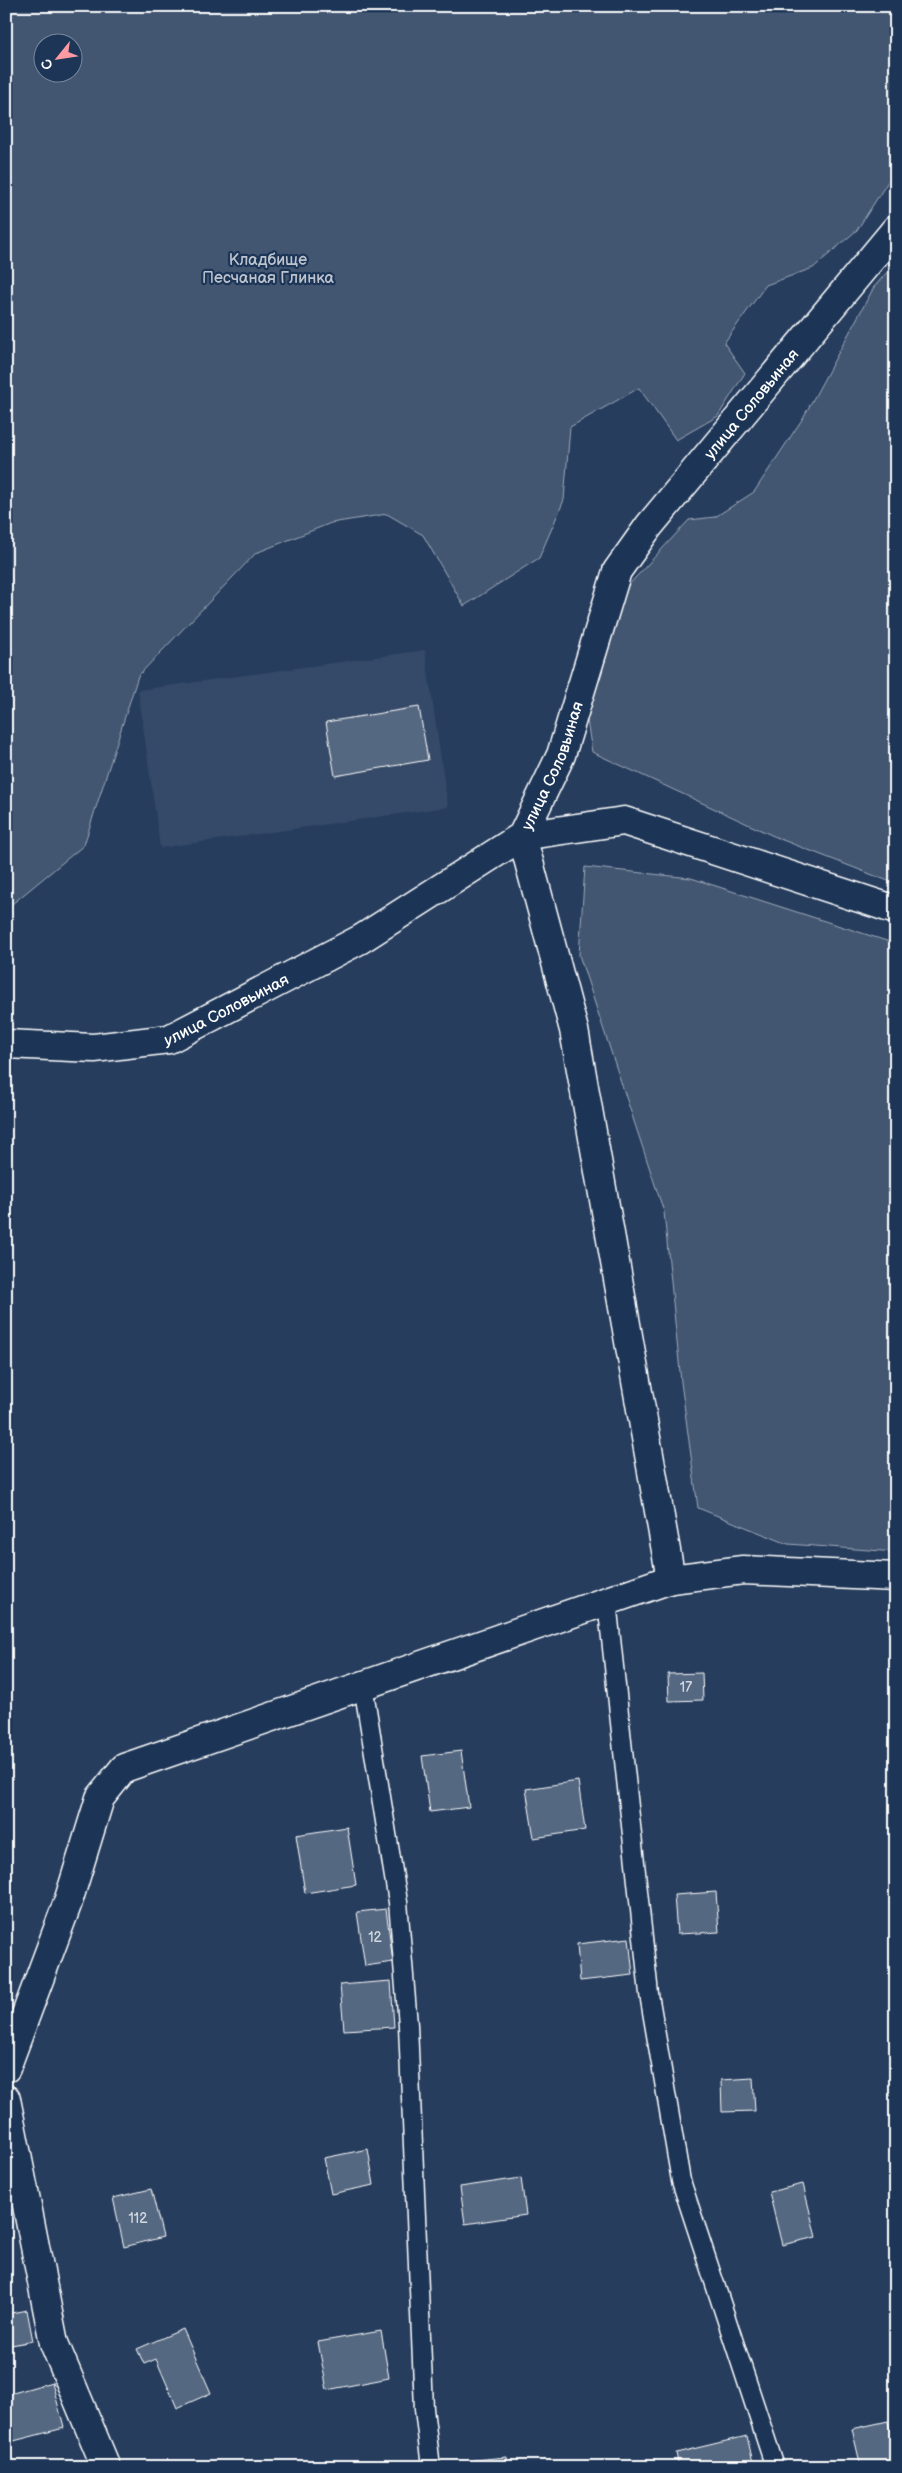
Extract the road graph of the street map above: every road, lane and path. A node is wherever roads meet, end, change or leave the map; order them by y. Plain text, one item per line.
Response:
1 (896, 229) edge
2 (522, 836) junction
3 (896, 910) edge
4 (6, 1044) edge
5 (896, 1577) edge
6 (671, 1579) junction
7 (607, 1601) junction
8 (362, 1685) junction
9 (6, 2068) edge
10 (6, 2099) edge
11 (106, 2467) edge
12 (431, 2467) edge
13 (775, 2467) edge

1 - 2 street, улица Соловьиная
2 - 3 street
2 - 4 street, улица Соловьиная
2 - 6 street
5 - 6 street
6 - 7 street
7 - 8 street
7 - 13 lane
8 - 9 street
8 - 12 lane
10 - 11 street

